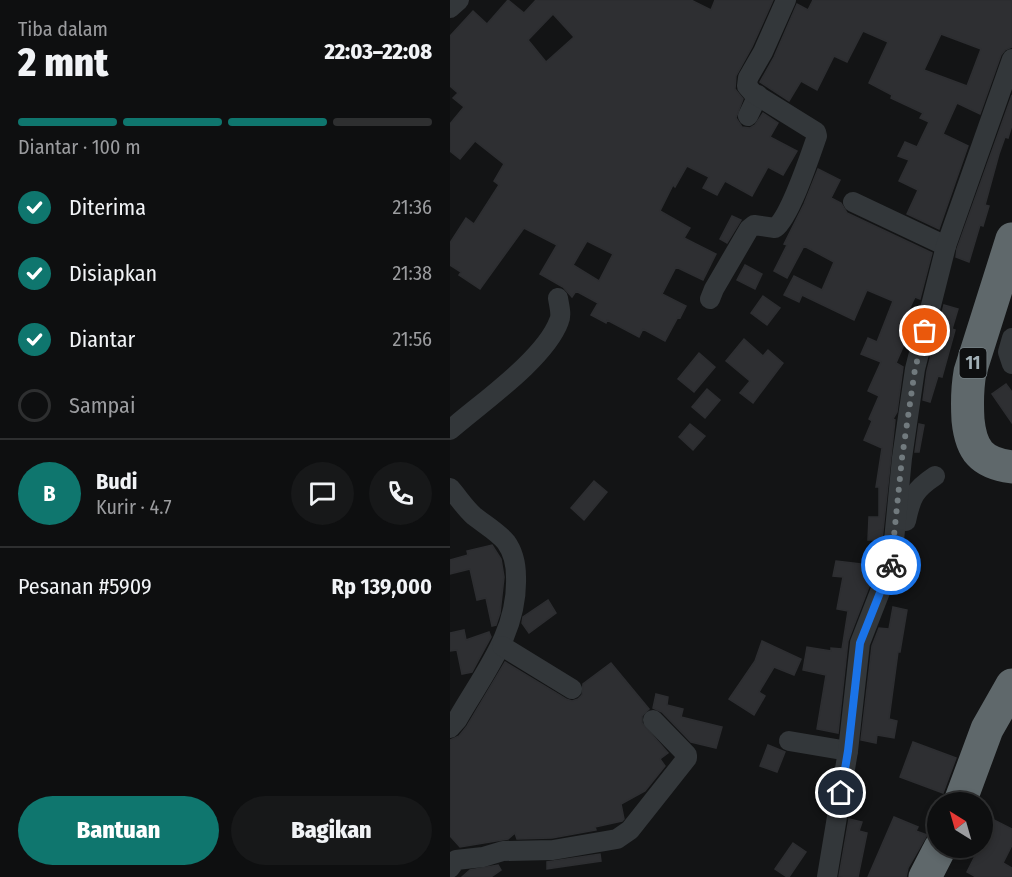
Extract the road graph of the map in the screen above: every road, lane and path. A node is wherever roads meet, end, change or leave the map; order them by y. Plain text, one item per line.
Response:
1 (459, 0) edge
2 (786, 0) edge
3 (450, 8) edge
4 (1012, 59) edge
5 (758, 95) junction
6 (748, 116) dead end
7 (853, 202) dead end
8 (1012, 239) edge
9 (946, 246) junction
10 (558, 298) dead end
11 (710, 299) dead end
12 (1012, 338) edge
13 (1012, 364) edge
14 (450, 430) edge
15 (1012, 467) edge
16 (936, 476) dead end
17 (450, 488) edge
18 (892, 561) junction
19 (501, 646) junction
20 (1012, 685) edge
21 (573, 689) dead end
22 (653, 720) dead end
23 (450, 728) edge
24 (789, 741) dead end
25 (848, 751) junction
26 (964, 792) edge
27 (935, 858) edge
28 (452, 861) edge
29 (826, 877) edge
30 (925, 877) edge

1 - 3 street
2 - 5 street
4 - 9 street
5 - 6 street
5 - 11 street
7 - 9 street
8 - 15 highway, 11
9 - 18 street
10 - 14 street
12 - 13 street
16 - 18 street
17 - 19 street
18 - 25 street
19 - 21 street
19 - 23 street
20 - 26 highway
22 - 28 street
24 - 25 street
25 - 29 street
27 - 30 highway

